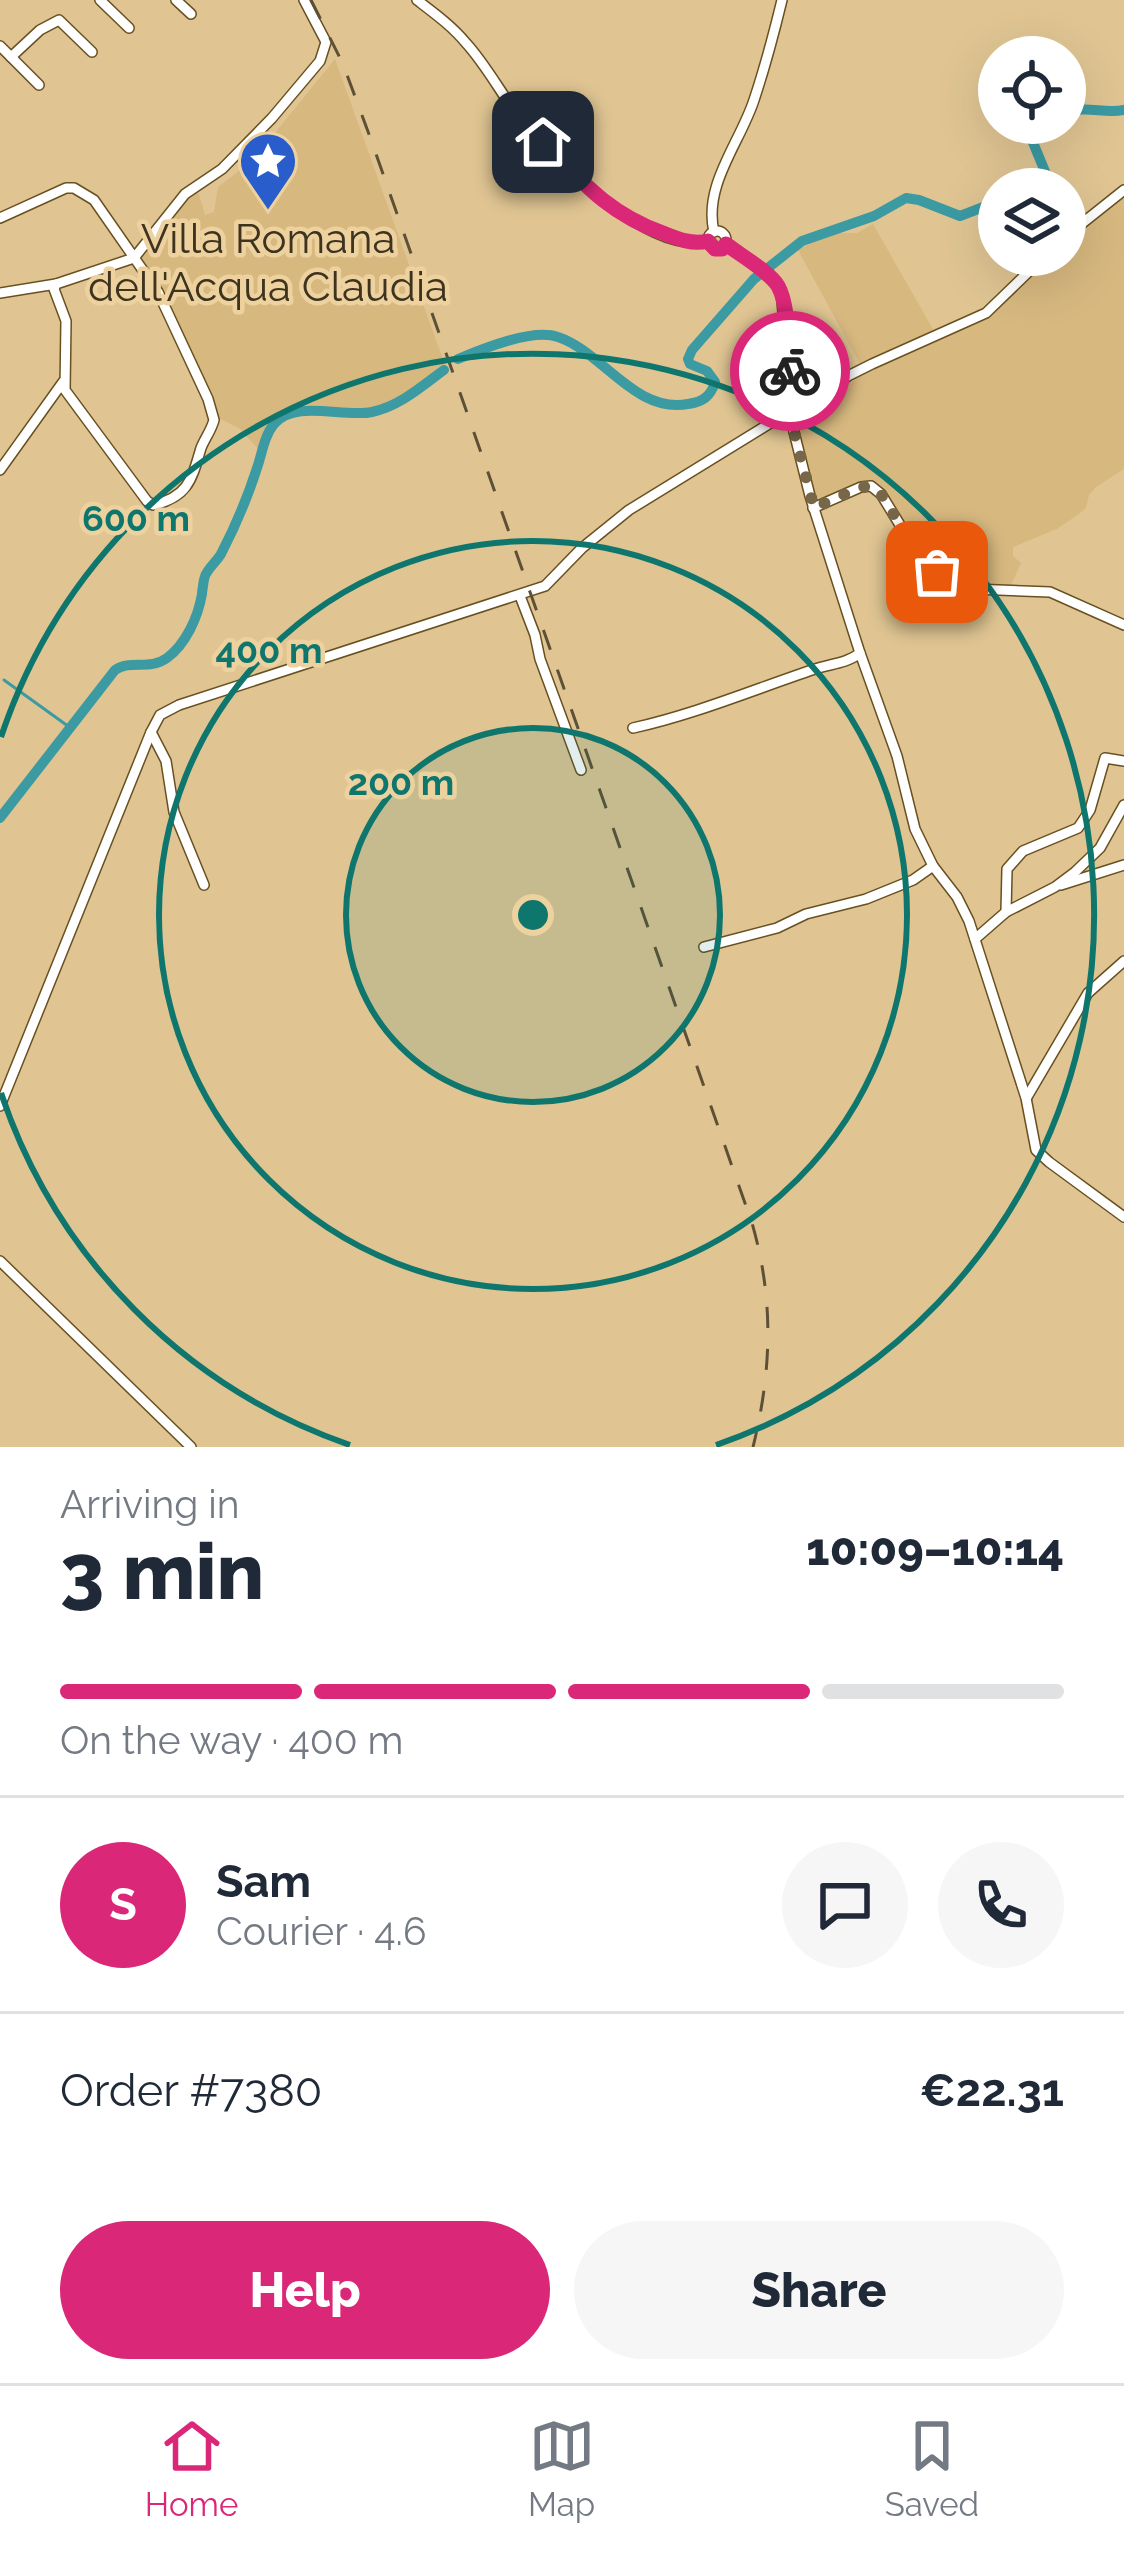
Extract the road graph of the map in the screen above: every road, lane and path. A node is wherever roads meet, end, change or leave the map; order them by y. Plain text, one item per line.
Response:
1 (100, 0) edge
2 (176, 0) edge
3 (304, 0) edge
4 (417, 0) edge
5 (780, 2) edge
6 (191, 14) dead end
7 (129, 28) dead end
8 (0, 46) edge
9 (92, 52) dead end
10 (11, 57) junction
11 (39, 86) dead end
12 (1124, 190) edge
13 (0, 218) edge
14 (1086, 218) edge
15 (711, 236) junction
16 (134, 258) junction
17 (1024, 276) edge
18 (56, 284) junction
19 (0, 293) edge
20 (63, 382) junction
21 (793, 410) junction
22 (0, 470) edge
23 (814, 508) junction
24 (520, 596) junction
25 (1124, 625) edge
26 (860, 653) junction
27 (633, 728) dead end
28 (152, 732) junction
29 (1124, 761) edge
30 (581, 770) dead end
31 (1124, 806) edge
32 (1124, 865) edge
33 (933, 866) junction
34 (204, 885) dead end
35 (1055, 887) junction
36 (1006, 912) junction
37 (975, 939) junction
38 (704, 946) dead end
39 (1124, 961) edge
40 (1026, 1098) junction
41 (0, 1106) edge
42 (1124, 1216) edge
43 (0, 1261) edge
44 (191, 1447) edge

1 - 7 street
2 - 6 street
3 - 16 street
4 - 15 street
5 - 15 street
8 - 10 street
9 - 10 street
10 - 11 street
12 - 14 street
13 - 16 street
15 - 21 street
16 - 18 street
16 - 20 street
17 - 21 street
18 - 19 street
18 - 20 street
20 - 22 street
21 - 23 street
21 - 24 street
23 - 25 street
23 - 26 street
24 - 28 street
24 - 30 street
26 - 27 street
26 - 33 street
28 - 34 street
28 - 41 street
29 - 36 street
31 - 35 street
32 - 35 street
33 - 37 street
33 - 38 street
35 - 36 street
36 - 37 street
37 - 40 street
39 - 40 street
40 - 42 street
43 - 44 street

